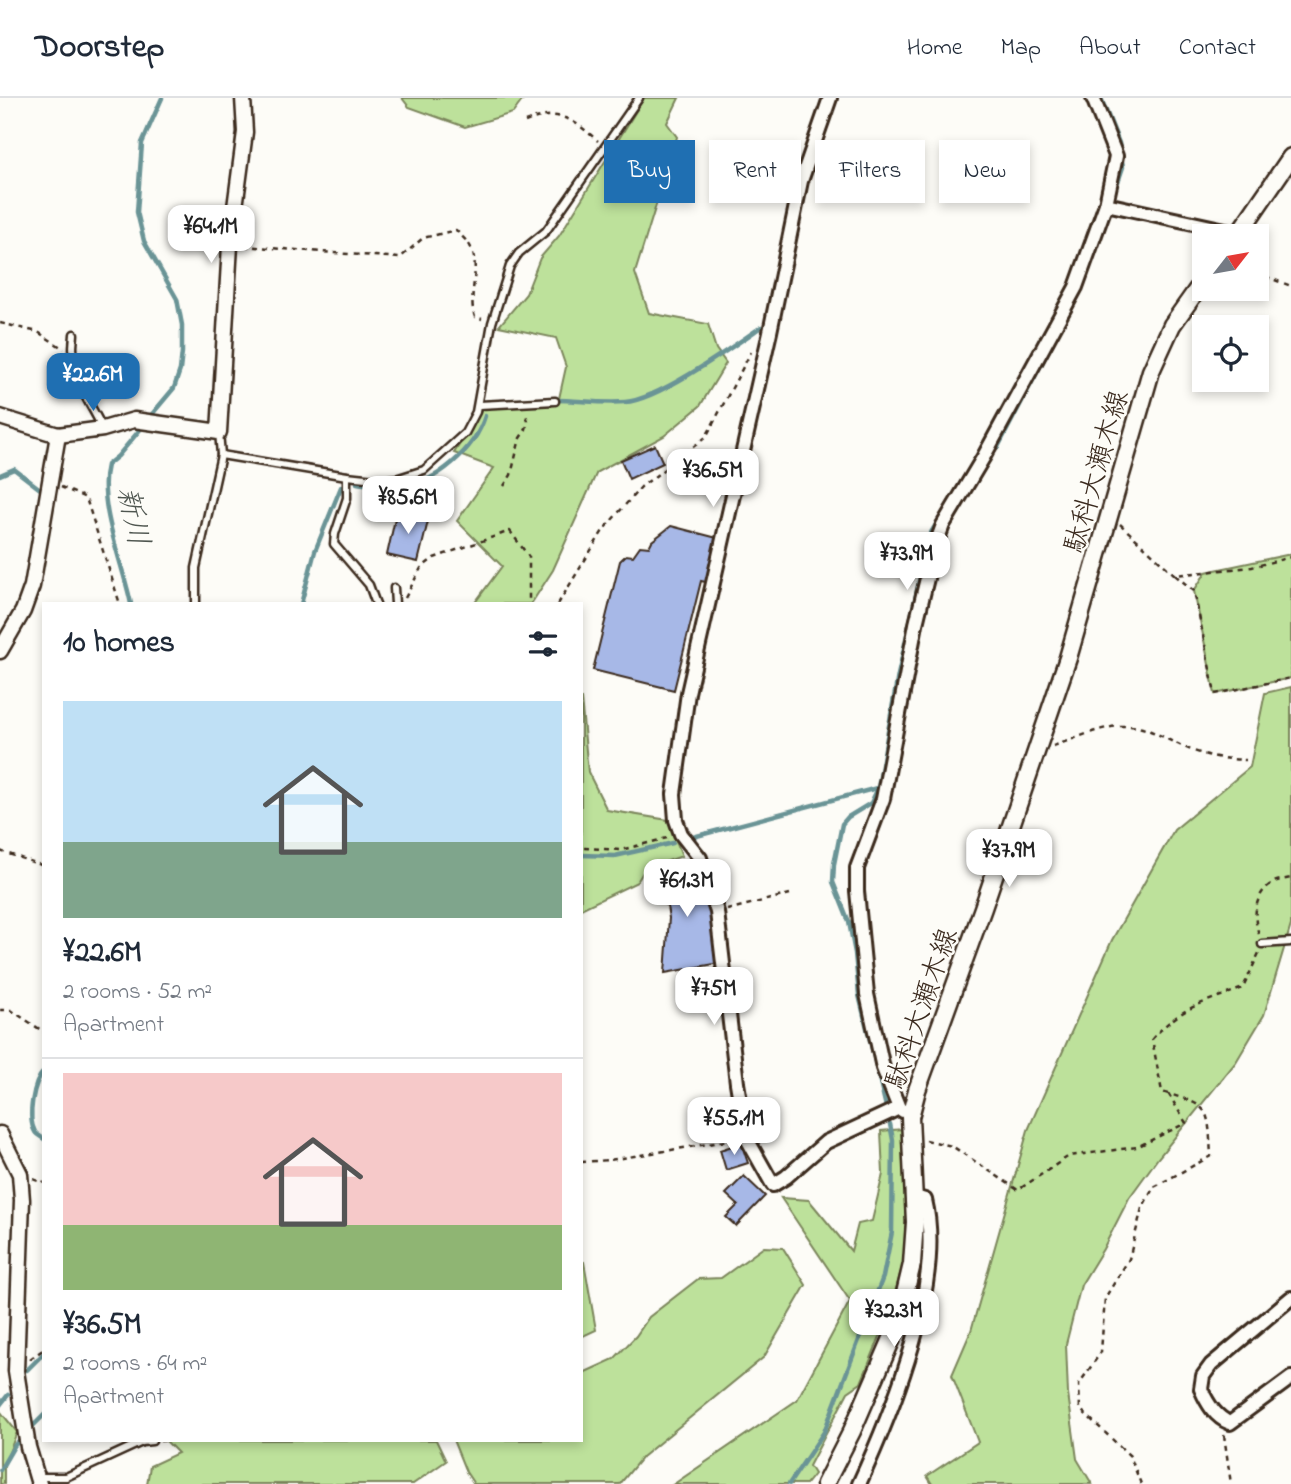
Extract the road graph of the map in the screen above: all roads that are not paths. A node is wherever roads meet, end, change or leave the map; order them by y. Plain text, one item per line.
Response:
1 (243, 98) edge
2 (639, 98) edge
3 (830, 98) edge
4 (1093, 98) edge
5 (1291, 157) edge
6 (1106, 204) junction
7 (1192, 224) edge
8 (1245, 224) edge
9 (1192, 297) edge
10 (74, 334) dead end
11 (555, 401) dead end
12 (479, 405) junction
13 (0, 417) edge
14 (103, 429) junction
15 (219, 432) junction
16 (58, 435) junction
17 (221, 455) junction
18 (347, 476) junction
19 (394, 589) dead end
20 (196, 602) edge
21 (375, 602) edge
22 (395, 602) edge
23 (0, 651) edge
24 (1291, 942) edge
25 (1262, 944) road end
26 (905, 1112) junction
27 (0, 1134) edge
28 (915, 1197) junction
29 (1291, 1298) edge
30 (1291, 1378) edge
31 (142, 1442) edge
32 (38, 1480) edge
33 (825, 1484) edge
34 (859, 1484) edge

1 - 15 street
2 - 12 lane
3 - 26 street
4 - 6 street
5 - 8 main road
6 - 7 street
6 - 26 street
9 - 26 main road, 駄科大瀬木線
10 - 14 lane
11 - 12 lane
12 - 18 lane
13 - 16 street
14 - 15 street
14 - 16 street
15 - 17 lane
16 - 23 street
17 - 18 lane
17 - 20 lane
18 - 21 lane
19 - 22 lane
24 - 25 lane
26 - 28 main road, 駄科大瀬木線
27 - 32 street
28 - 33 main road, 駄科大瀬木線
28 - 34 street
29 - 30 street
31 - 32 lane

